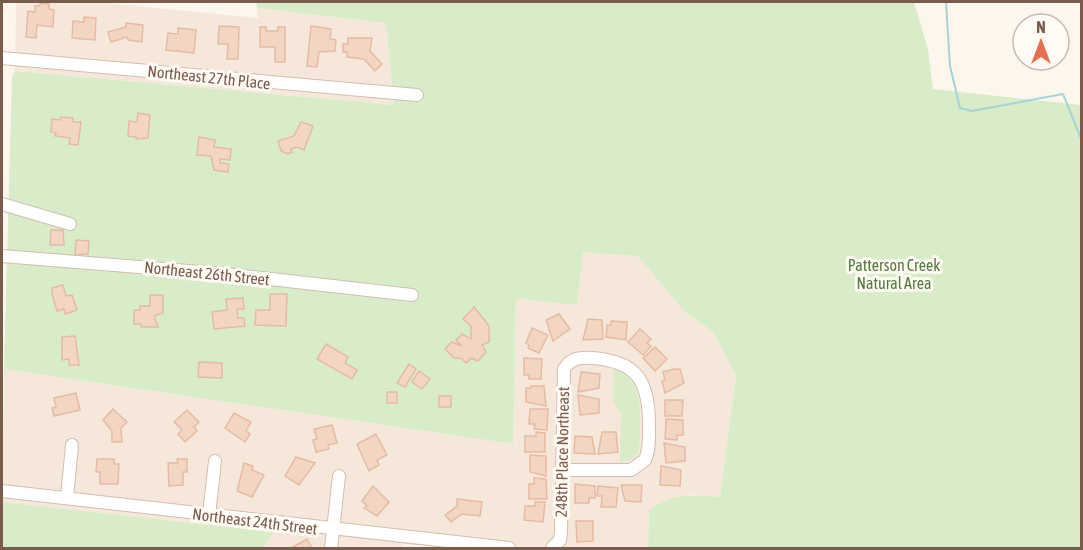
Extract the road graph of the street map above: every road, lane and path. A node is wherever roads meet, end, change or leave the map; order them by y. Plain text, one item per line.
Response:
1 (2, 58) edge
2 (417, 95) dead end
3 (2, 204) edge
4 (70, 224) dead end
5 (2, 256) edge
6 (412, 295) dead end
7 (72, 446) dead end
8 (215, 461) dead end
9 (563, 470) junction
10 (339, 476) dead end
11 (2, 491) edge
12 (67, 498) junction
13 (208, 515) junction
14 (333, 530) junction
15 (554, 547) edge
16 (331, 549) edge
17 (509, 549) edge

1 - 2 street, Northeast 27th Place
3 - 4 street
5 - 6 street, Northeast 26th Street
7 - 12 street
8 - 13 street
9 - 9 street, 248th Place Northeast
9 - 15 street, 248th Place Northeast
10 - 14 street
11 - 12 street, Northeast 24th Street
12 - 13 street, Northeast 24th Street
13 - 14 street, Northeast 24th Street
14 - 16 street
14 - 17 street, Northeast 24th Street

